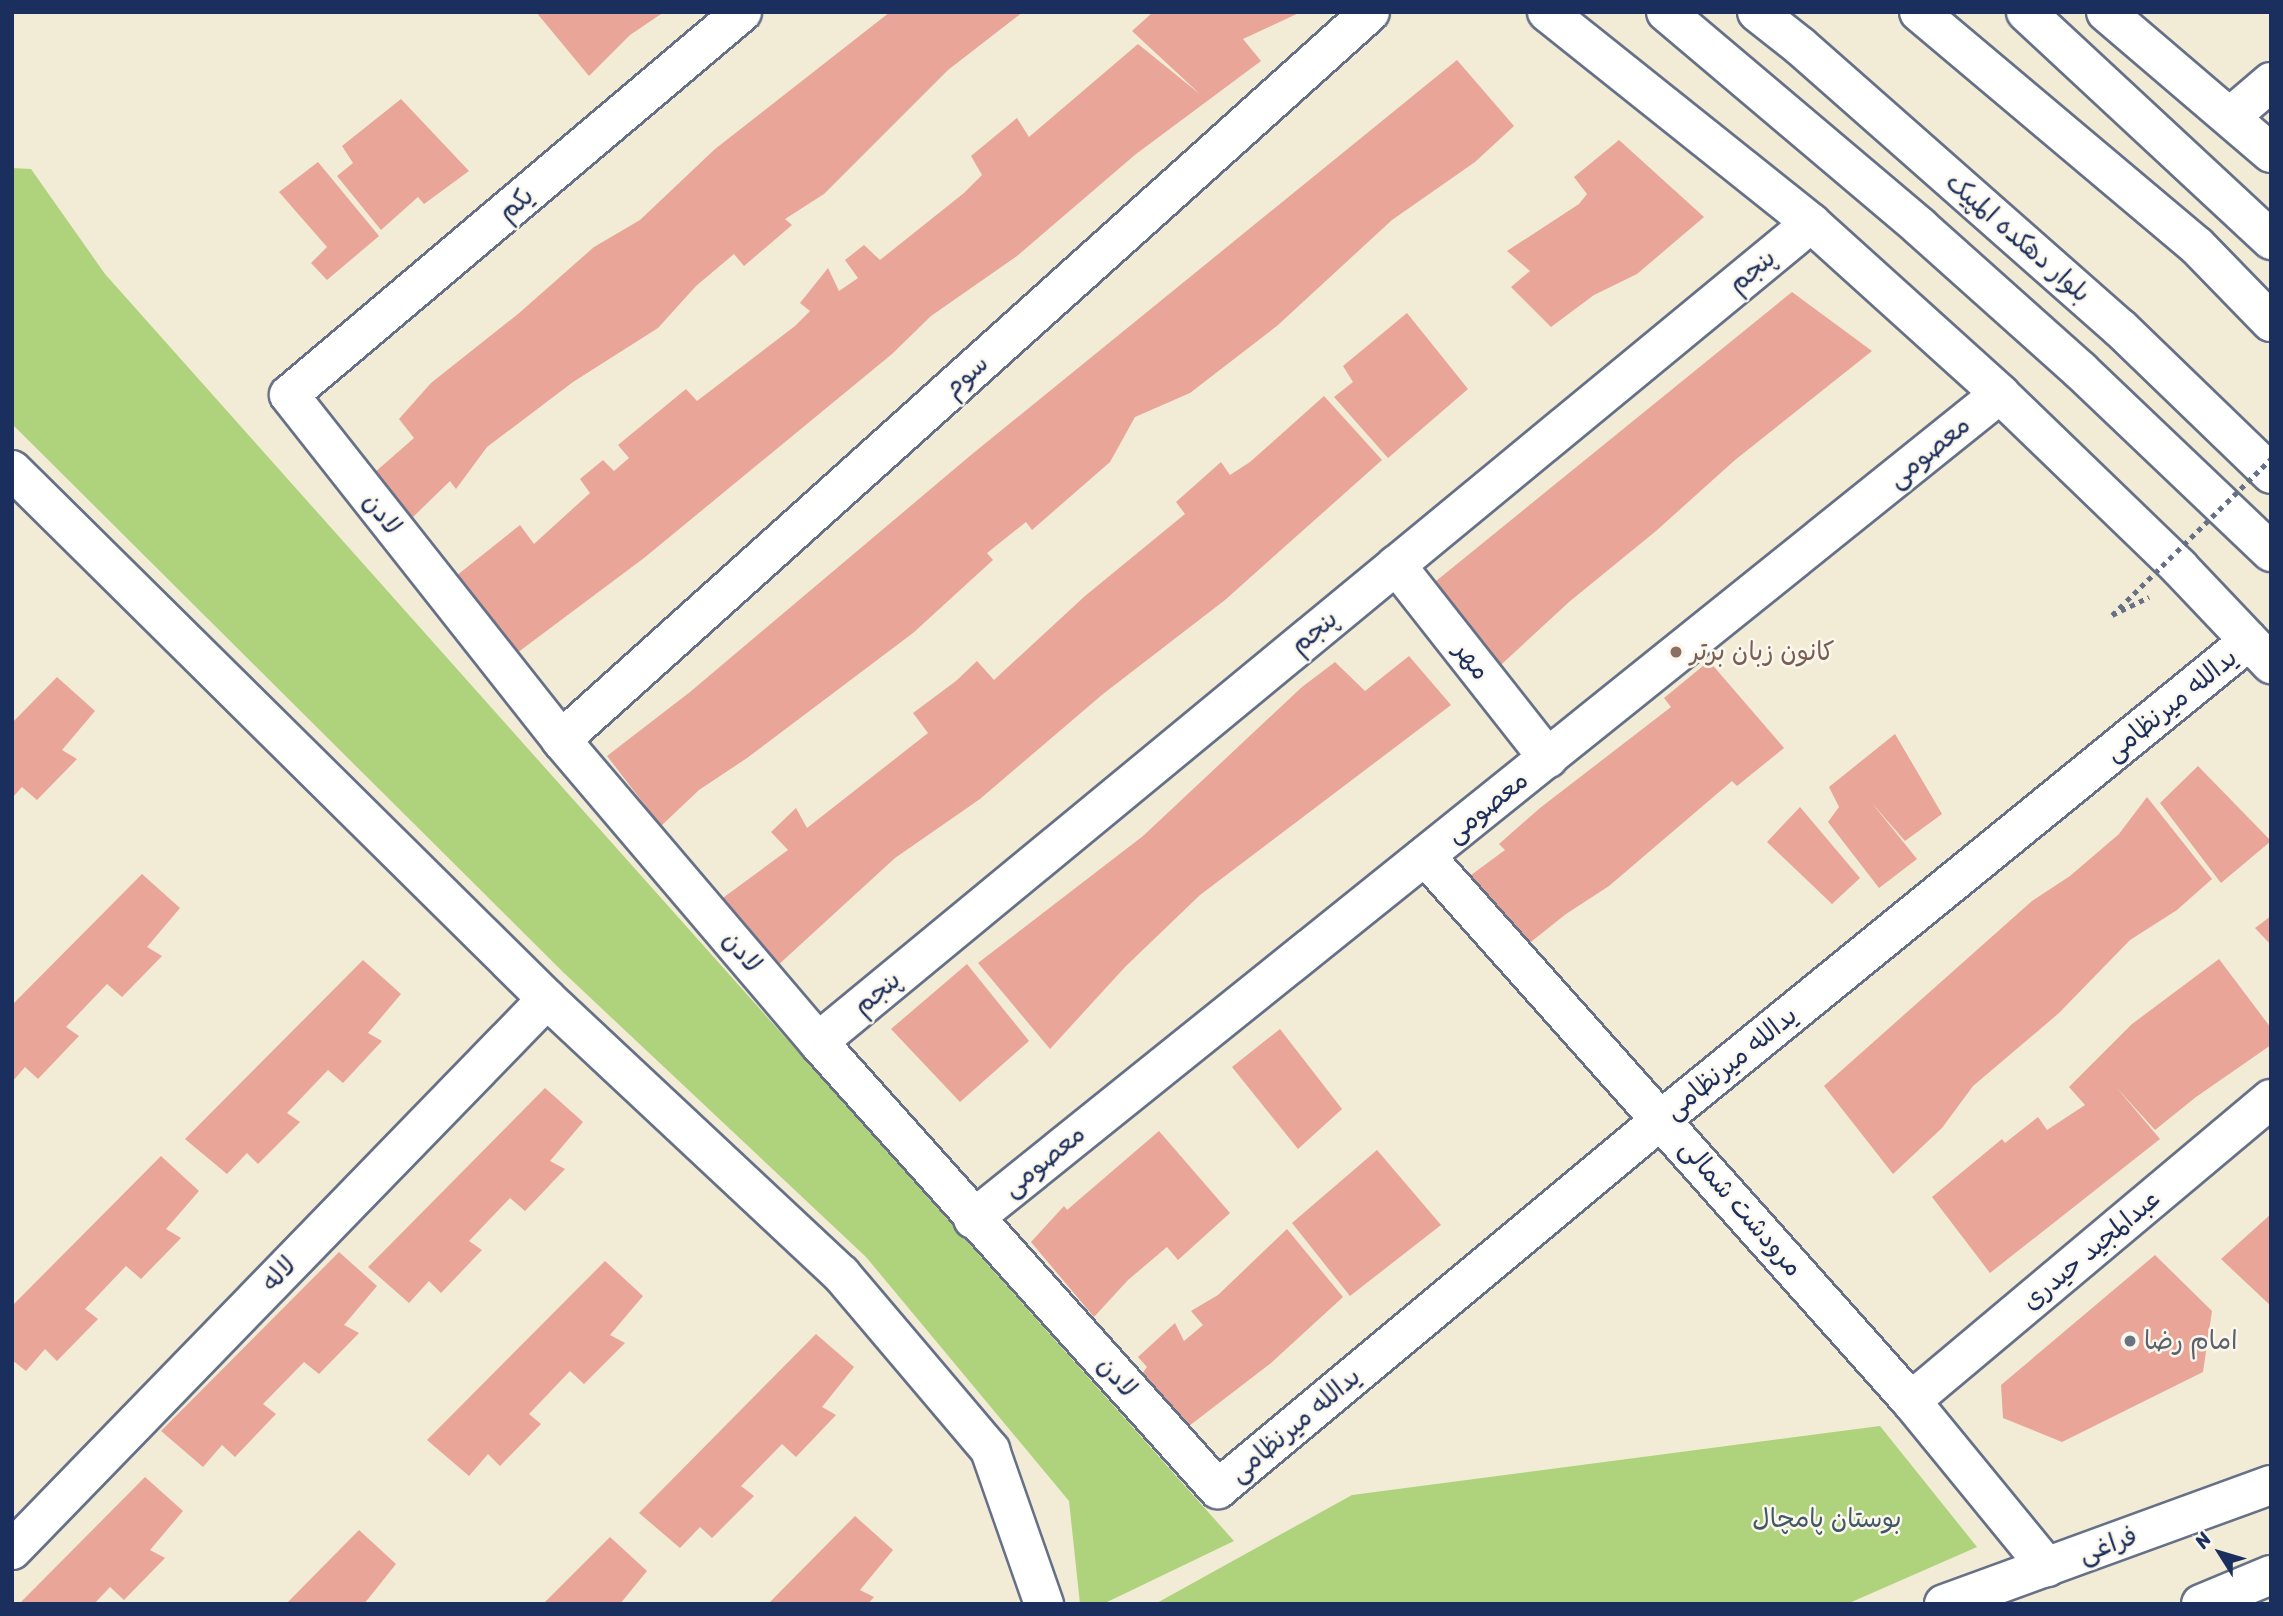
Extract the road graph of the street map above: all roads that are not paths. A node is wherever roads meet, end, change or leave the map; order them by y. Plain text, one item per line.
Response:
1 (742, 12) edge
2 (1370, 12) edge
3 (1547, 12) edge
4 (1666, 12) edge
5 (1757, 12) edge
6 (1919, 12) edge
7 (2026, 12) edge
8 (2106, 12) edge
9 (2271, 82) edge
10 (2230, 117) junction
11 (2271, 153) edge
12 (1811, 223) junction
13 (2271, 240) edge
14 (2271, 322) edge
15 (2000, 394) junction
16 (289, 395) joint
17 (12, 470) edge
18 (2271, 474) edge
19 (2271, 552) edge
20 (1396, 565) junction
21 (2260, 653) edge
22 (561, 740) junction
23 (1548, 758) junction
24 (1425, 856) junction
25 (547, 999) junction
26 (818, 1042) junction
27 (2271, 1099) edge
28 (1662, 1119) junction
29 (973, 1219) junction
30 (1911, 1401) junction
31 (2271, 1485) edge
32 (1217, 1489) joint
33 (12, 1550) edge
34 (2047, 1567) junction
35 (2254, 1588) edge
36 (1039, 1600) edge
37 (1944, 1604) edge
38 (2202, 1604) edge

1 - 16 street, یکم
2 - 22 street, سوم
3 - 12 street
4 - 19 street
5 - 18 street, بلوار دهکده المپیک
6 - 14 street
7 - 13 street
8 - 10 street
9 - 10 street
10 - 11 street
12 - 15 street
12 - 20 street, پنجم
15 - 21 street
15 - 23 street, معصومی
16 - 22 street, لادن
17 - 25 street
20 - 23 street, مهر
20 - 26 street, پنجم
21 - 28 street, یدالله میرنظامی
22 - 26 street, لادن
23 - 24 street, معصومی
24 - 28 street, مرودشت شمالی
24 - 29 street, معصومی
25 - 33 street, لاله
25 - 36 street
26 - 29 street, لادن
27 - 30 street, عبدالمجید حیدری
28 - 30 street, مرودشت شمالی
28 - 32 street, یدالله میرنظامی
29 - 32 street, لادن
30 - 34 street, مرودشت شمالی
31 - 34 street, فراغی
34 - 37 street, فراغی
35 - 38 street

